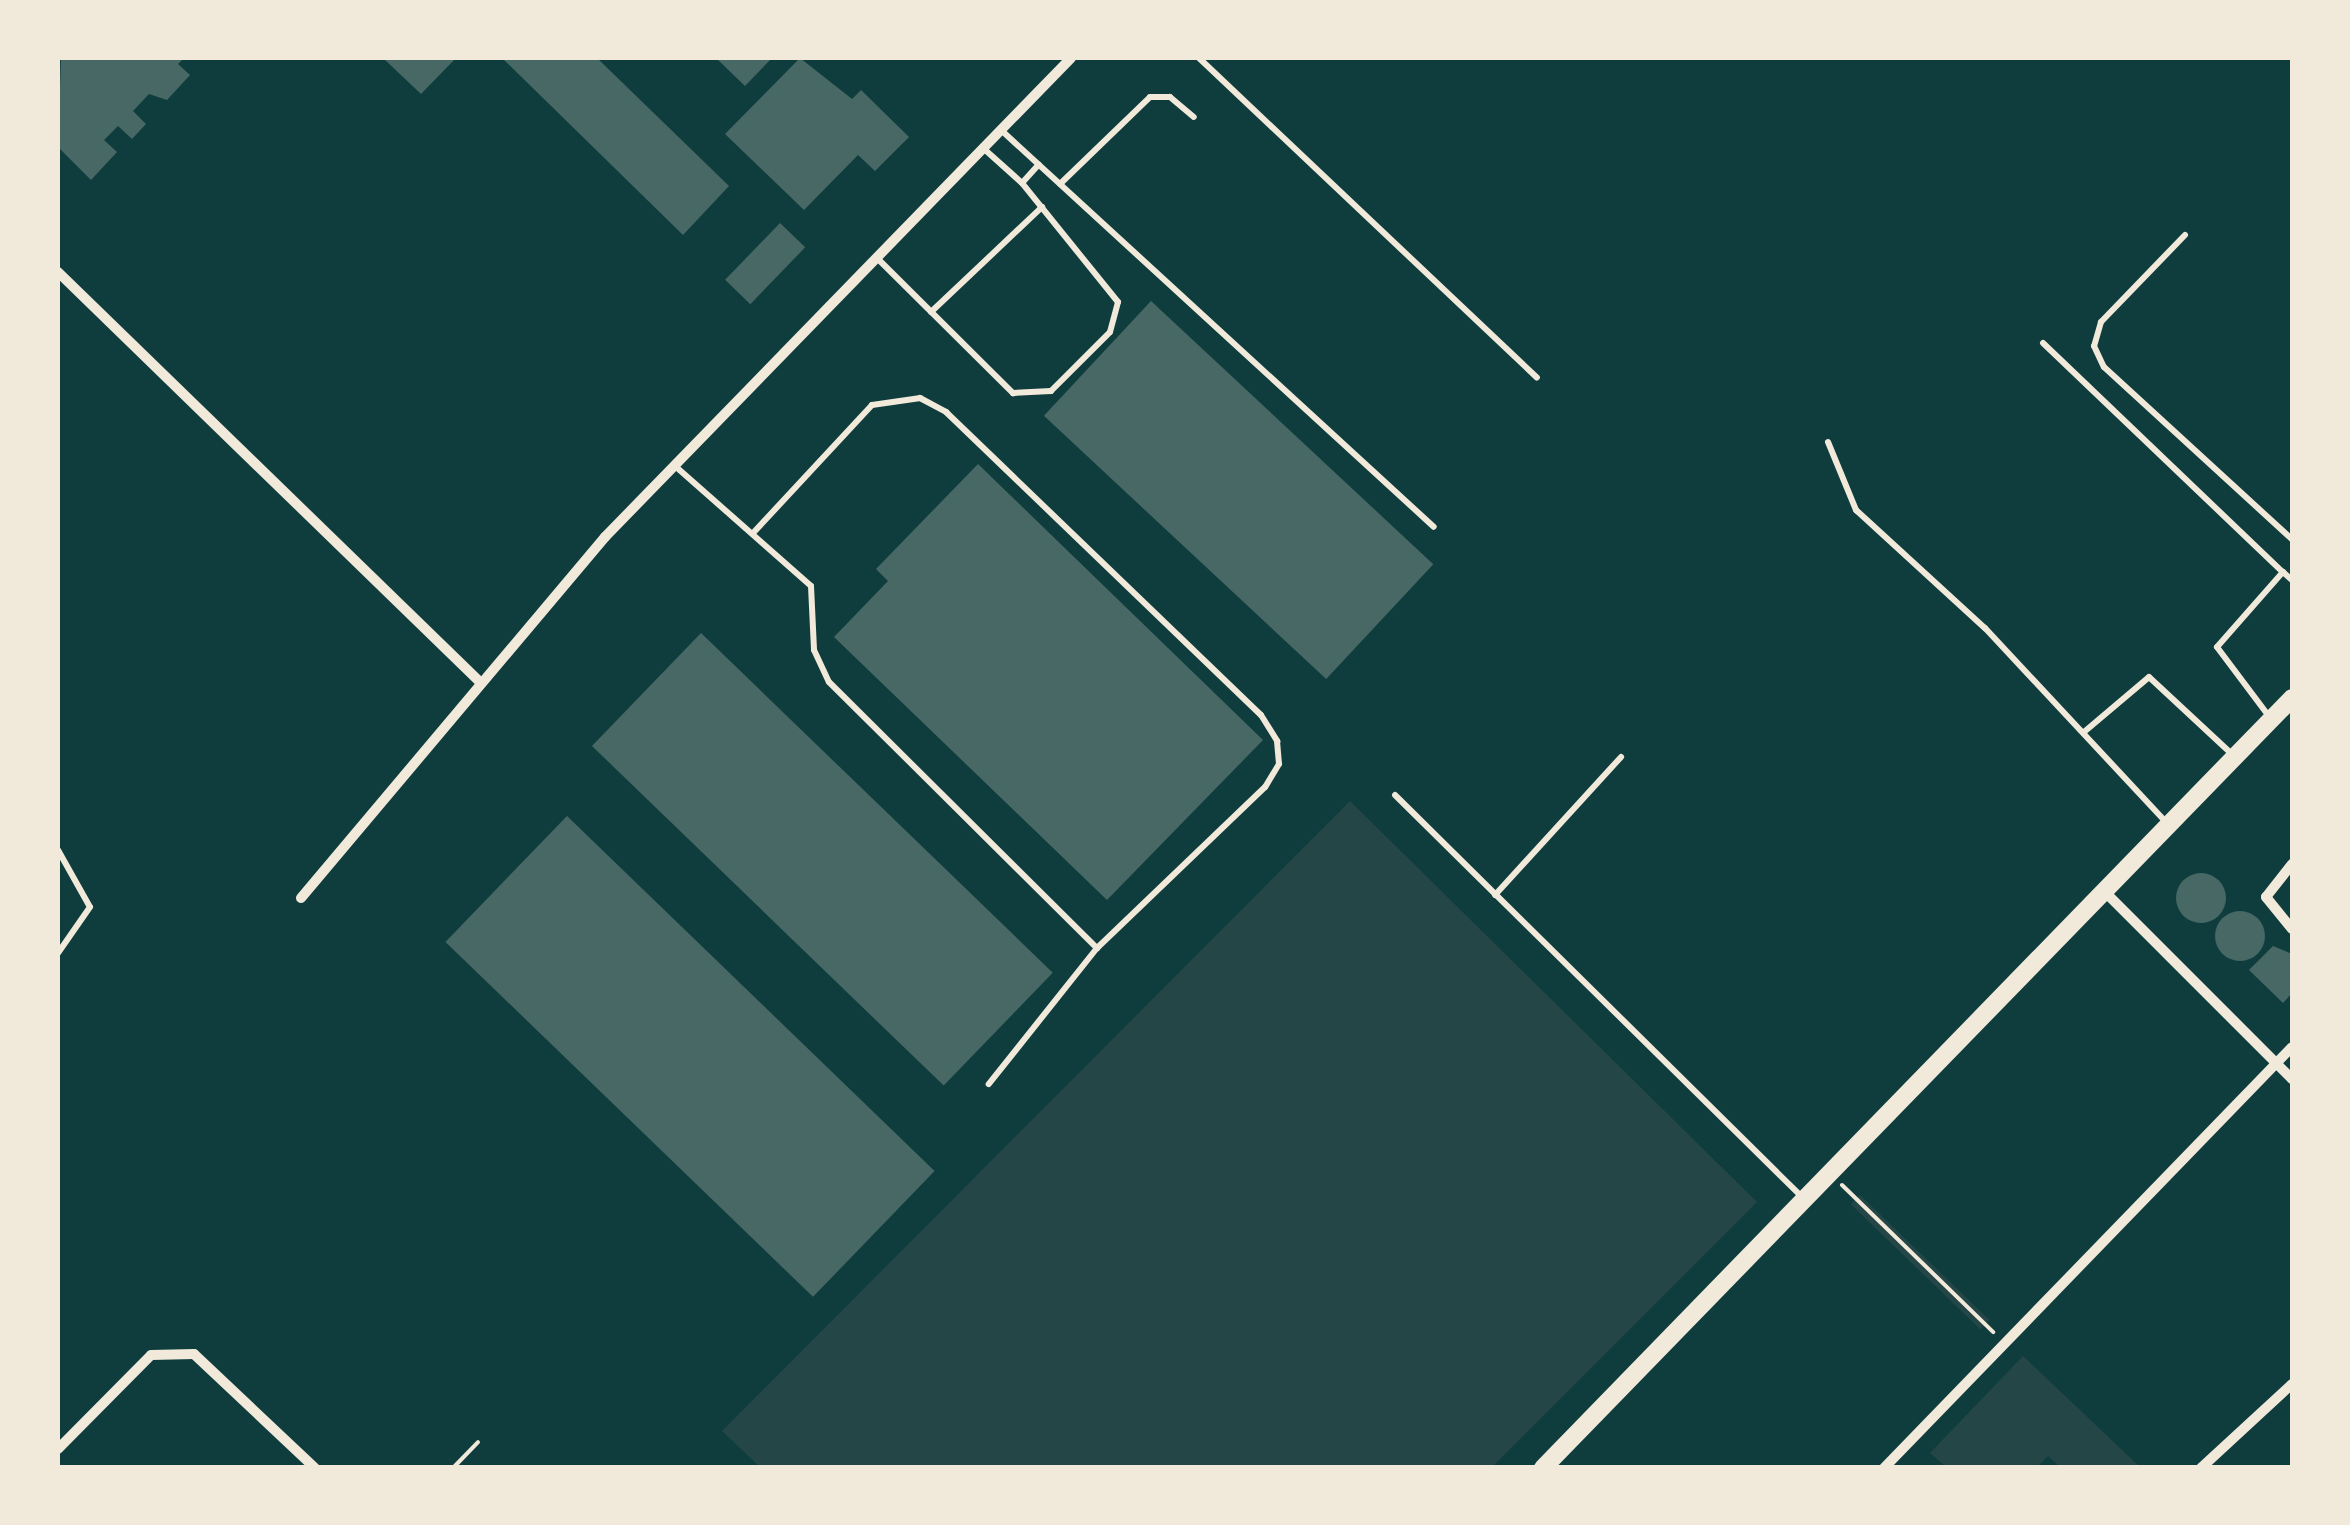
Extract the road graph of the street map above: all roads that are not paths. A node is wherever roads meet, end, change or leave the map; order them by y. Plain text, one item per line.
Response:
1 (1071, 58) edge
2 (1199, 58) edge
3 (1194, 118) dead end
4 (1002, 130) junction
5 (984, 148) junction
6 (1039, 164) junction
7 (1022, 184) junction
8 (1060, 184) junction
9 (1042, 207) junction
10 (2184, 235) dead end
11 (877, 258) junction
12 (58, 272) edge
13 (931, 312) junction
14 (2043, 343) dead end
15 (1537, 378) dead end
16 (1828, 442) dead end
17 (675, 466) junction
18 (1434, 527) dead end
19 (754, 532) junction
20 (2292, 538) edge
21 (2284, 572) junction
22 (2292, 580) edge
23 (481, 684) junction
24 (2292, 698) edge
25 (2272, 720) junction
26 (2084, 732) junction
27 (2236, 756) junction
28 (1622, 757) dead end
29 (1395, 796) dead end
30 (2169, 825) junction
31 (58, 850) edge
32 (2292, 864) edge
33 (2104, 891) junction
34 (1495, 894) junction
35 (301, 898) dead end
36 (2292, 929) edge
37 (1096, 948) junction
38 (58, 954) edge
39 (2292, 1047) edge
40 (2277, 1064) junction
41 (2292, 1079) edge
42 (988, 1084) dead end
43 (1806, 1202) junction
44 (2292, 1384) edge
45 (58, 1449) edge
46 (315, 1468) edge
47 (1543, 1468) edge
48 (1884, 1468) edge
49 (2201, 1468) edge

1 - 4 street
2 - 15 lane
3 - 8 lane
4 - 5 street
4 - 6 lane
5 - 7 lane
5 - 11 street
6 - 7 lane
6 - 8 lane
7 - 9 lane
8 - 18 lane
9 - 13 lane
9 - 13 lane
10 - 20 lane
11 - 13 lane
11 - 17 street
12 - 23 street
14 - 21 lane
16 - 26 lane
17 - 19 lane
17 - 23 street
19 - 37 lane
19 - 37 lane
21 - 22 lane
21 - 25 lane
23 - 35 street
24 - 25 street
25 - 27 street
26 - 27 lane
26 - 30 lane
27 - 30 street
28 - 34 lane
29 - 34 lane
30 - 33 street
31 - 38 lane
32 - 36 street
33 - 40 street
33 - 43 street
34 - 43 lane
37 - 42 lane
39 - 40 street
40 - 41 street
40 - 48 street
43 - 47 street
44 - 49 street
45 - 46 street

